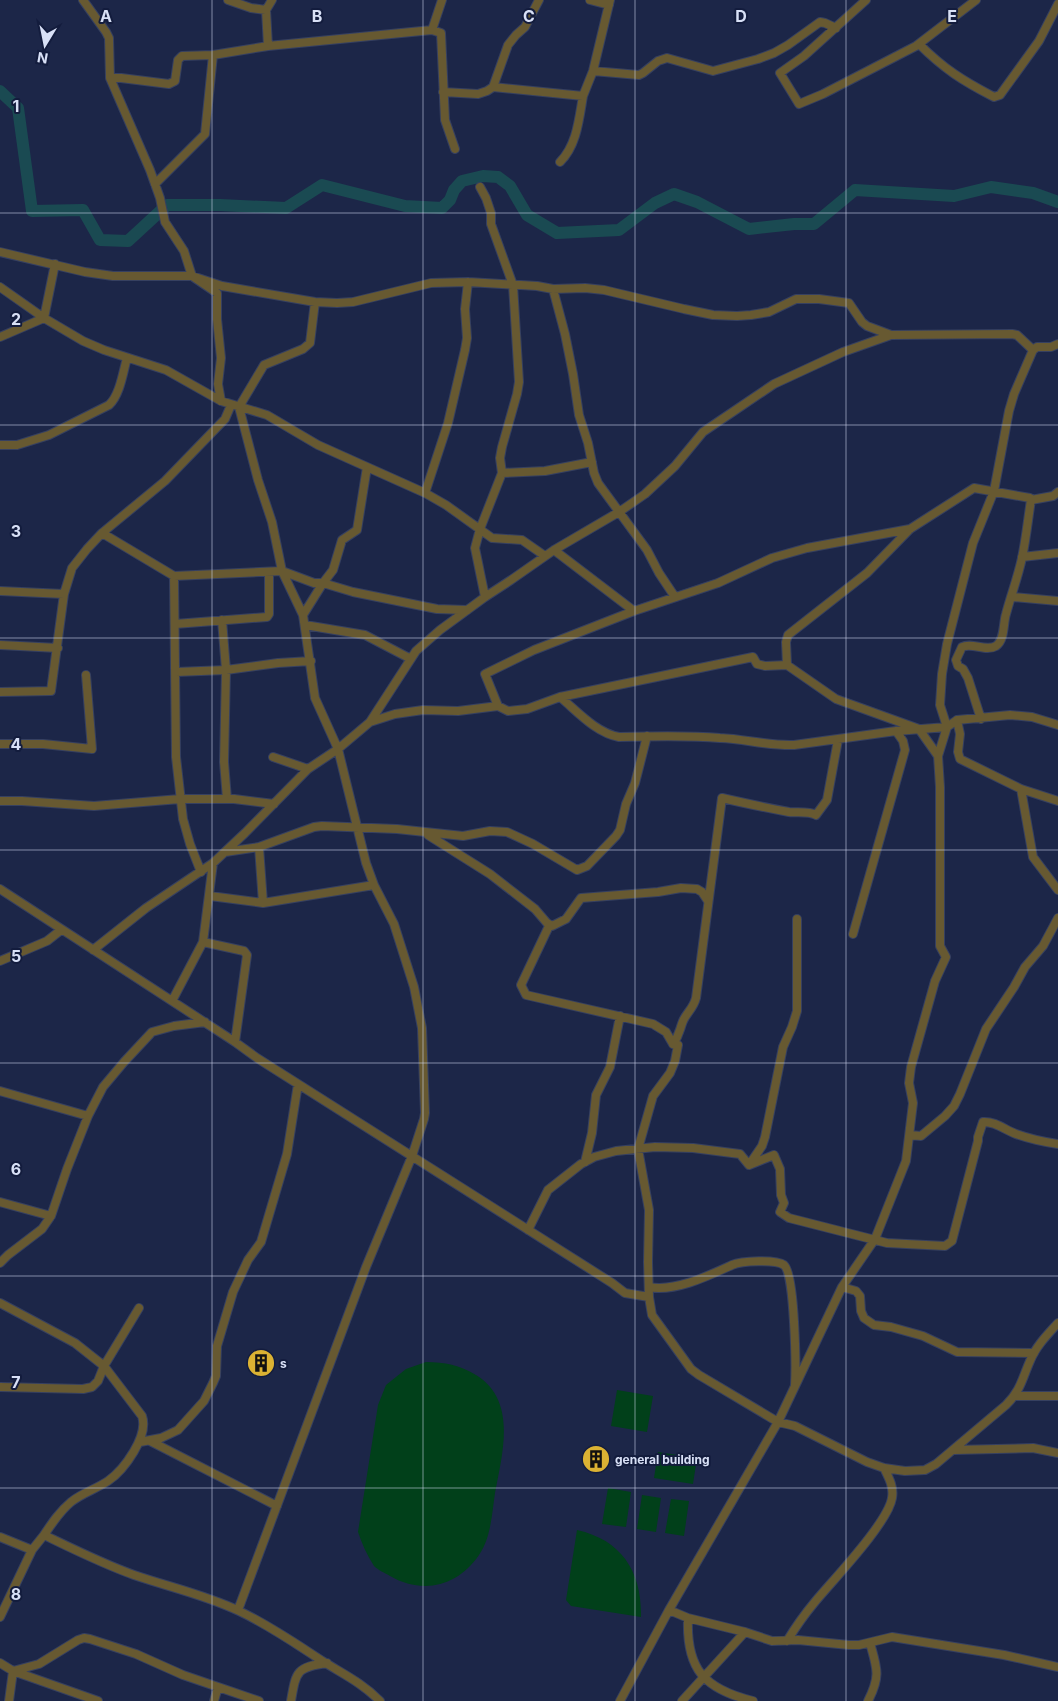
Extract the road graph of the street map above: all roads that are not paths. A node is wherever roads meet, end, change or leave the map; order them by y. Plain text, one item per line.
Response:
1 (84, 0) edge
2 (228, 0) edge
3 (272, 0) edge
4 (442, 0) edge
5 (539, 0) edge
6 (590, 0) edge
7 (866, 0) edge
8 (976, 0) edge
9 (610, 2) edge
10 (1058, 4) edge
11 (266, 10) junction
12 (836, 28) junction
13 (432, 30) junction
14 (919, 44) junction
15 (268, 46) junction
16 (213, 55) junction
17 (593, 71) junction
18 (110, 78) junction
19 (493, 87) junction
20 (443, 92) junction
21 (583, 96) junction
22 (455, 150) dead end
23 (560, 162) dead end
24 (155, 184) junction
25 (480, 187) dead end
26 (0, 252) edge
27 (56, 264) junction
28 (192, 276) junction
29 (468, 282) junction
30 (514, 285) junction
31 (0, 287) edge
32 (553, 289) junction
33 (315, 302) junction
34 (44, 318) junction
35 (891, 335) junction
36 (0, 337) edge
37 (1058, 344) edge
38 (1033, 350) junction
39 (127, 358) junction
40 (221, 401) junction
41 (235, 406) junction
42 (0, 445) edge
43 (592, 462) junction
44 (367, 467) junction
45 (502, 473) junction
46 (994, 491) junction
47 (1058, 492) edge
48 (425, 494) junction
49 (1030, 500) junction
50 (619, 512) junction
51 (480, 529) junction
52 (910, 529) junction
53 (102, 533) junction
54 (554, 550) junction
55 (1058, 553) edge
56 (545, 556) junction
57 (1022, 557) junction
58 (282, 571) junction
59 (269, 572) junction
60 (174, 576) junction
61 (322, 584) junction
62 (0, 591) edge
63 (64, 594) junction
64 (485, 597) junction
65 (676, 597) junction
66 (1012, 597) junction
67 (1058, 601) edge
68 (468, 610) junction
69 (634, 612) junction
70 (303, 616) junction
71 (222, 620) junction
72 (175, 624) junction
73 (305, 625) junction
74 (0, 645) edge
75 (58, 648) junction
76 (411, 659) junction
77 (311, 661) junction
78 (787, 665) junction
79 (226, 670) junction
80 (176, 672) junction
81 (86, 675) dead end
82 (0, 692) edge
83 (560, 697) junction
84 (498, 706) junction
85 (981, 719) junction
86 (957, 720) junction
87 (370, 722) junction
88 (1058, 725) edge
89 (947, 727) junction
90 (919, 729) junction
91 (896, 731) junction
92 (647, 736) junction
93 (838, 740) junction
94 (0, 744) edge
95 (338, 748) junction
96 (938, 756) junction
97 (273, 757) dead end
98 (308, 769) junction
99 (1021, 789) junction
100 (180, 799) junction
101 (227, 799) junction
102 (0, 801) edge
103 (1058, 801) edge
104 (274, 804) junction
105 (357, 828) junction
106 (425, 833) junction
107 (259, 847) junction
108 (225, 852) junction
109 (213, 863) junction
110 (201, 872) junction
111 (374, 885) junction
112 (0, 889) edge
113 (1058, 890) edge
114 (210, 896) junction
115 (708, 901) junction
116 (263, 903) junction
117 (798, 919) dead end
118 (1058, 919) edge
119 (549, 926) junction
120 (61, 930) junction
121 (853, 934) dead end
122 (203, 942) junction
123 (93, 950) junction
124 (0, 961) edge
125 (172, 1001) junction
126 (620, 1016) junction
127 (205, 1022) junction
128 (235, 1042) junction
129 (673, 1044) junction
130 (298, 1084) junction
131 (0, 1091) edge
132 (88, 1116) junction
133 (910, 1134) junction
134 (1058, 1144) edge
135 (638, 1149) junction
136 (412, 1156) junction
137 (585, 1162) junction
138 (749, 1166) junction
139 (0, 1202) edge
140 (51, 1216) junction
141 (528, 1230) junction
142 (875, 1239) junction
143 (0, 1263) edge
144 (842, 1287) junction
145 (649, 1288) junction
146 (649, 1297) junction
147 (0, 1303) edge
148 (139, 1308) dead end
149 (1058, 1322) edge
150 (1034, 1353) junction
151 (104, 1366) junction
152 (0, 1387) edge
153 (795, 1388) junction
154 (1015, 1396) junction
155 (1058, 1396) edge
156 (778, 1422) junction
157 (150, 1441) junction
158 (140, 1442) junction
159 (954, 1450) junction
160 (1058, 1453) edge
161 (884, 1468) junction
162 (277, 1506) junction
163 (44, 1535) junction
164 (0, 1537) edge
165 (32, 1550) junction
166 (238, 1610) junction
167 (669, 1610) junction
168 (0, 1617) edge
169 (688, 1618) junction
170 (745, 1632) junction
171 (787, 1640) junction
172 (870, 1643) junction
173 (0, 1663) edge
174 (326, 1663) junction
175 (1058, 1667) edge
176 (13, 1671) junction
177 (703, 1678) junction
178 (218, 1687) junction
179 (9, 1701) edge
180 (98, 1701) edge
181 (214, 1701) edge
182 (259, 1701) edge
183 (291, 1701) edge
184 (380, 1701) edge
185 (620, 1701) edge
186 (682, 1701) edge
187 (753, 1701) edge
188 (868, 1701) edge

1 - 18 street
2 - 11 street
3 - 11 street
4 - 13 street
5 - 19 street
6 - 9 street
7 - 12 street
8 - 14 street
9 - 17 street
10 - 14 street
11 - 15 street
12 - 14 street
12 - 17 street
13 - 15 street
13 - 20 street
15 - 16 street
16 - 18 street
16 - 24 street
17 - 21 street
18 - 24 street
19 - 20 street
19 - 21 street
20 - 22 street
21 - 23 street
24 - 28 street
25 - 30 street
26 - 27 street
27 - 28 street
27 - 34 street
28 - 33 street
28 - 40 street
29 - 30 street
29 - 33 street
29 - 48 street
30 - 32 street
30 - 45 street
31 - 34 street
32 - 35 street
32 - 43 street
33 - 41 street
34 - 36 street
34 - 39 street
35 - 38 street
35 - 50 street
37 - 38 street
38 - 46 street
39 - 40 street
39 - 42 street
40 - 41 street
41 - 44 street
41 - 53 street
41 - 58 street
43 - 45 street
43 - 50 street
44 - 48 street
44 - 61 street
45 - 51 street
46 - 49 street
46 - 52 street
46 - 89 street
47 - 49 street
48 - 51 street
49 - 57 street
50 - 54 street
50 - 65 street
51 - 56 street
51 - 64 street
52 - 65 street
52 - 78 street
53 - 60 street
53 - 63 street
54 - 56 street
54 - 69 street
55 - 57 street
56 - 64 street
57 - 66 street
58 - 59 street
58 - 61 street
58 - 70 street
59 - 60 street
59 - 71 street
60 - 72 street
61 - 68 street
61 - 70 street
62 - 63 street
63 - 75 street
64 - 68 street
65 - 69 street
66 - 67 street
66 - 85 street
68 - 76 street
69 - 84 street
70 - 73 street
71 - 72 street
71 - 79 street
72 - 80 street
73 - 76 street
73 - 77 street
74 - 75 street
75 - 82 street
76 - 87 street
77 - 79 street
77 - 95 street
78 - 83 street
78 - 90 street
79 - 80 street
79 - 101 street
80 - 100 street
81 - 94 street
83 - 84 street
83 - 92 street
84 - 87 street
85 - 86 street
85 - 88 street
86 - 89 street
86 - 99 street
87 - 95 street
89 - 90 street
89 - 96 street
90 - 91 street
90 - 96 street
91 - 93 street
91 - 121 street
92 - 93 street
92 - 106 street
93 - 115 street
95 - 98 street
95 - 105 street
96 - 133 street
97 - 98 street
98 - 104 street
99 - 103 street
99 - 113 street
100 - 101 street
100 - 102 street
100 - 110 street
101 - 104 street
104 - 108 street
105 - 106 street
105 - 107 street
105 - 111 street
106 - 119 street
107 - 108 street
107 - 116 street
108 - 109 street
109 - 110 street
109 - 114 street
110 - 123 street
111 - 116 street
111 - 136 street
112 - 120 street
114 - 116 street
114 - 122 street
115 - 119 street
115 - 129 street
117 - 138 street
118 - 133 street
119 - 126 street
120 - 123 street
120 - 124 street
122 - 125 street
122 - 128 street
123 - 125 street
125 - 127 street
126 - 129 street
126 - 137 street
127 - 128 street
127 - 132 street
128 - 130 street
129 - 135 street
130 - 136 street
130 - 157 street
131 - 132 street
132 - 140 street
133 - 142 street
134 - 142 street
135 - 137 street
135 - 138 street
135 - 145 street
136 - 141 street
136 - 162 street
137 - 141 street
138 - 142 street
139 - 140 street
140 - 143 street
141 - 146 street
142 - 144 street
144 - 150 street
144 - 153 street
145 - 146 street
145 - 153 street
146 - 156 street
147 - 151 street
148 - 151 street
149 - 150 street
150 - 154 street
151 - 152 street
151 - 158 street
153 - 156 street
154 - 155 street
154 - 159 street
156 - 161 street
156 - 167 street
157 - 158 street
157 - 162 street
158 - 163 street
159 - 160 street
159 - 161 street
161 - 171 street
162 - 166 street
163 - 165 street
163 - 166 street
164 - 165 street
165 - 168 street
166 - 174 street
167 - 169 street
167 - 185 street
169 - 170 street
169 - 177 street
170 - 171 street
170 - 177 street
171 - 172 street
172 - 175 street
172 - 188 street
173 - 176 street
174 - 183 street
174 - 184 street
176 - 178 street
176 - 179 street
176 - 180 street
177 - 186 street
177 - 187 street
178 - 181 street
178 - 182 street

